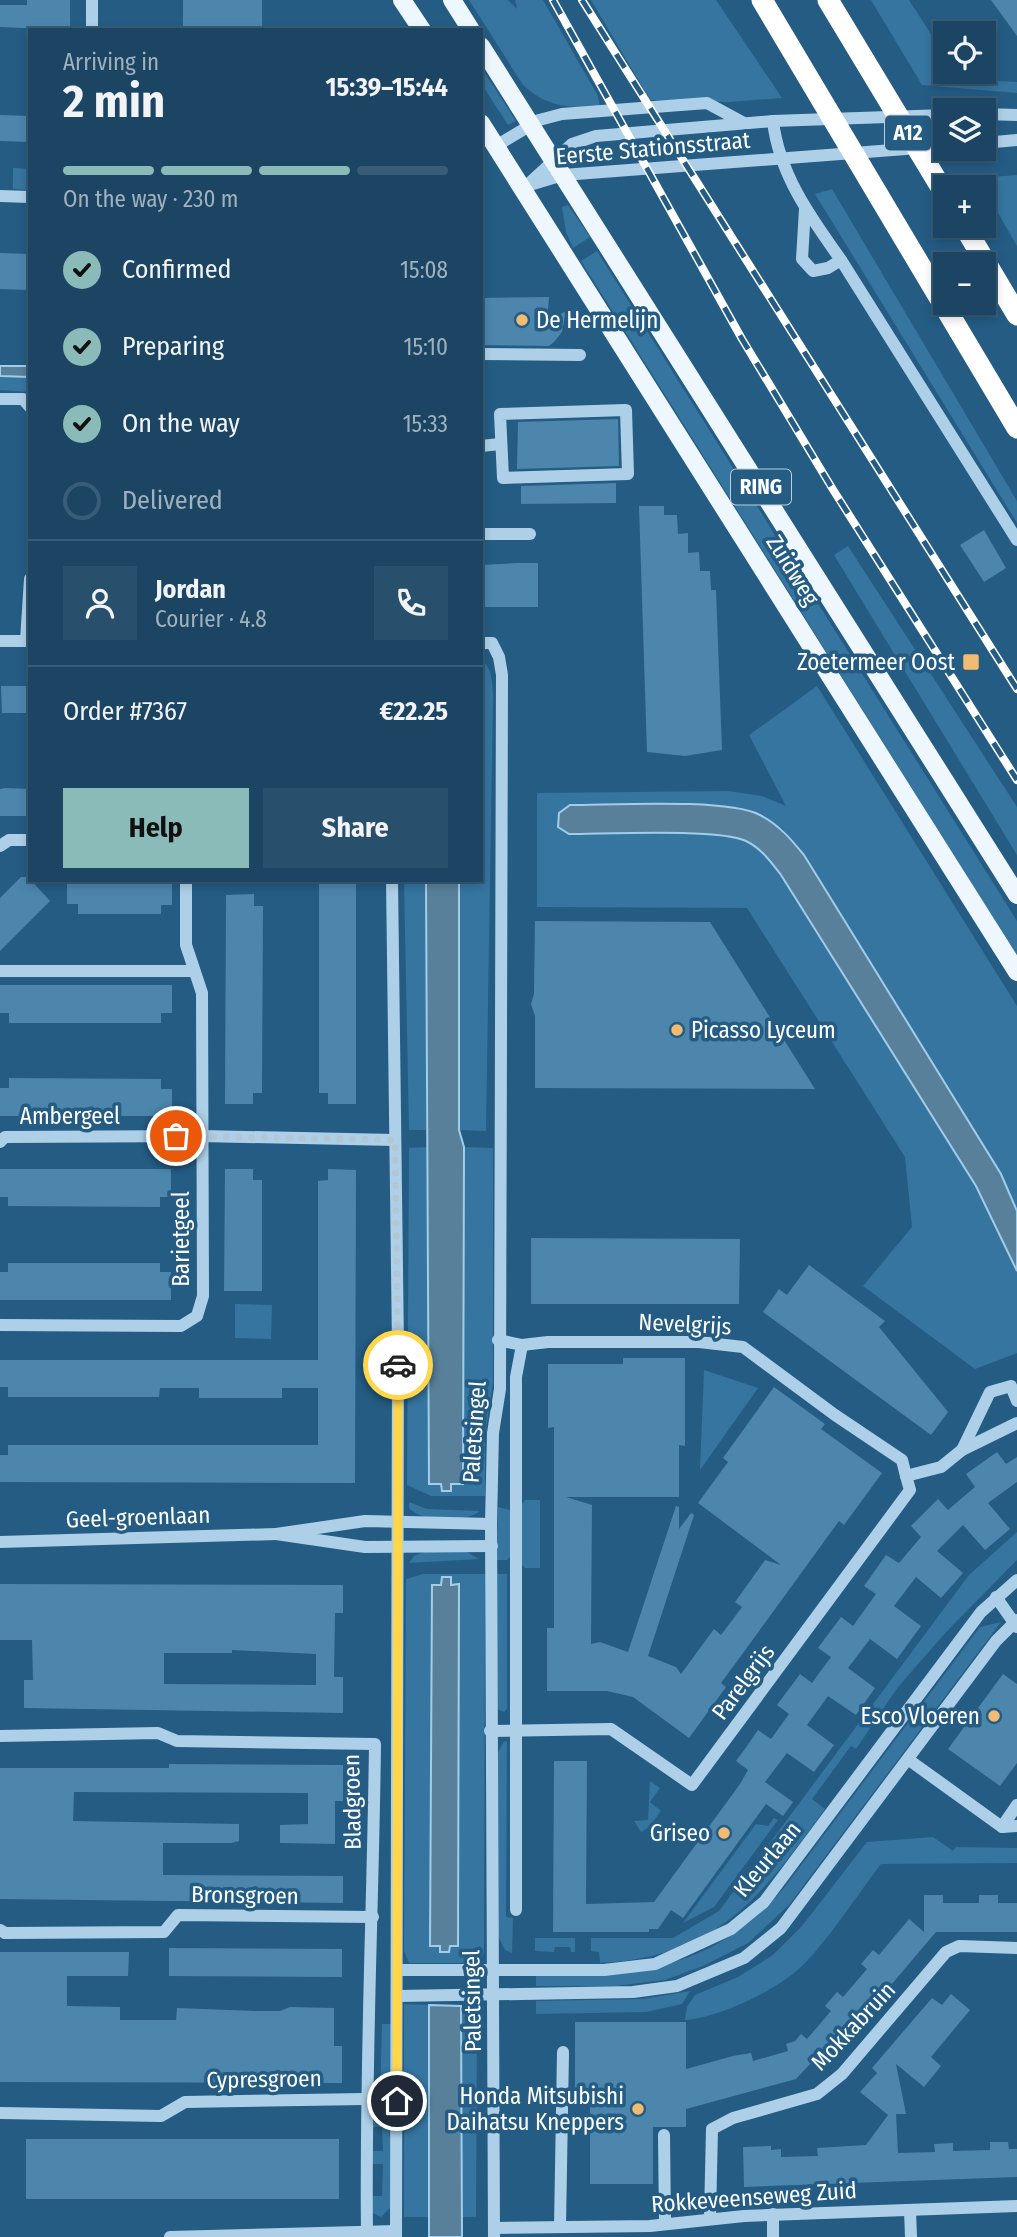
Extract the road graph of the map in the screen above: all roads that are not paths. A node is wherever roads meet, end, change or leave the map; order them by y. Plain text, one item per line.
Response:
1 (92, 0) edge
2 (402, 0) edge
3 (452, 0) edge
4 (762, 0) edge
5 (828, 0) edge
6 (92, 28) edge
7 (421, 28) edge
8 (470, 28) edge
9 (483, 49) edge
10 (996, 114) edge
11 (933, 115) edge
12 (1017, 115) edge
13 (773, 121) junction
14 (531, 124) junction
15 (744, 124) junction
16 (483, 126) edge
17 (1017, 140) edge
18 (996, 142) edge
19 (496, 146) junction
20 (933, 147) edge
21 (782, 158) junction
22 (559, 167) junction
23 (934, 175) edge
24 (523, 189) junction
25 (0, 196) edge
26 (28, 197) edge
27 (804, 209) junction
28 (971, 238) edge
29 (841, 260) junction
30 (1017, 316) edge
31 (483, 354) edge
32 (580, 355) dead end
33 (0, 399) edge
34 (28, 405) edge
35 (1017, 428) edge
36 (500, 444) junction
37 (483, 446) edge
38 (483, 534) edge
39 (530, 534) dead end
40 (1017, 540) edge
41 (0, 640) edge
42 (28, 641) edge
43 (483, 643) edge
44 (28, 839) edge
45 (0, 846) edge
46 (186, 882) edge
47 (392, 882) edge
48 (1017, 895) edge
49 (0, 971) edge
50 (194, 971) junction
51 (1017, 972) edge
52 (201, 1136) junction
53 (395, 1140) junction
54 (0, 1142) edge
55 (0, 1325) edge
56 (498, 1340) junction
57 (522, 1345) junction
58 (1017, 1401) edge
59 (1017, 1423) edge
60 (962, 1450) junction
61 (906, 1476) junction
62 (397, 1522) junction
63 (491, 1524) junction
64 (276, 1534) junction
65 (0, 1542) edge
66 (397, 1546) junction
67 (492, 1546) junction
68 (1017, 1580) edge
69 (996, 1597) junction
70 (1016, 1623) edge
71 (516, 1730) junction
72 (491, 1731) junction
73 (0, 1736) edge
74 (909, 1760) junction
75 (1017, 1805) edge
76 (1017, 1826) edge
77 (1002, 1827) junction
78 (516, 1910) dead end
79 (373, 1917) junction
80 (0, 1930) edge
81 (1017, 1948) edge
82 (493, 1969) junction
83 (398, 1970) junction
84 (398, 1996) junction
85 (494, 1996) junction
86 (563, 2052) dead end
87 (365, 2099) junction
88 (0, 2113) edge
89 (664, 2135) dead end
90 (1017, 2206) edge
91 (910, 2210) junction
92 (773, 2214) junction
93 (710, 2217) junction
94 (666, 2222) junction
95 (560, 2226) junction
96 (650, 2231) edge
97 (368, 2232) junction
98 (518, 2232) edge
99 (494, 2233) edge
100 (396, 2234) edge
101 (314, 2235) edge
102 (170, 2237) edge
103 (773, 2237) edge
104 (911, 2237) edge

1 - 6 street
2 - 7 main road
3 - 8 main road
4 - 35 highway, A12
5 - 23 highway, A12
9 - 14 main road, Zuidweg / RING
10 - 12 street
11 - 13 street, Eerste Stationsstraat
13 - 15 street, Eerste Stationsstraat
13 - 21 street
14 - 15 street, Eerste Stationsstraat
14 - 19 street, Eerste Stationsstraat
14 - 22 main road, Zuidweg / RING
15 - 22 street, Eerste Stationsstraat
16 - 19 main road, Zuidweg / RING
17 - 18 street
19 - 24 main road, Zuidweg / RING
20 - 21 street, Eerste Stationsstraat
21 - 22 street, Eerste Stationsstraat
21 - 27 street
22 - 24 street, Eerste Stationsstraat
22 - 48 main road, Zuidweg / RING
24 - 51 main road, Zuidweg / RING
25 - 26 street
27 - 29 street
27 - 29 street
28 - 30 highway
29 - 40 street
31 - 32 street
33 - 34 street
36 - 36 street
36 - 37 street
38 - 39 street
41 - 42 street
43 - 56 street, Paletsingel
44 - 45 street
46 - 50 street, Barietgeel
47 - 53 street
49 - 50 street
50 - 52 street, Barietgeel
52 - 53 street, Ambergeel
52 - 54 street, Ambergeel
52 - 55 street, Barietgeel
53 - 62 street
56 - 57 street, Nevelgrijs
56 - 63 street, Paletsingel
57 - 61 street, Nevelgrijs
57 - 71 street, Paletsingel
58 - 60 street
59 - 60 street
60 - 61 street
61 - 71 street, Parelgrijs
62 - 63 street, Geel-groenlaan
62 - 64 street, Geel-groenlaan
62 - 66 street
63 - 67 street, Paletsingel
64 - 65 street, Geel-groenlaan
64 - 66 street, Geel-groenlaan
66 - 67 street, Geel-groenlaan
66 - 83 street
67 - 72 street, Paletsingel
68 - 69 street, Kleurlaan
69 - 70 street
69 - 82 street, Kleurlaan
70 - 74 street
71 - 72 street, Parelgrijs
71 - 78 street, Paletsingel
72 - 82 street, Paletsingel
73 - 79 street, Bladgroen
74 - 77 street
74 - 85 street
75 - 77 street
76 - 77 street
79 - 80 street, Bronsgroen
79 - 87 street, Bladgroen
81 - 93 street, Mokkabruin
82 - 83 street, Kleurlaan
82 - 85 street, Paletsingel
83 - 84 street
84 - 85 street
84 - 100 street
85 - 99 street, Paletsingel
86 - 95 street
87 - 88 street, Cypresgroen
87 - 97 street, Bladgroen
89 - 94 street
90 - 91 street, Rokkeveenseweg Zuid
91 - 92 street, Rokkeveenseweg Zuid
91 - 104 street
92 - 93 street, Rokkeveenseweg Zuid
92 - 103 street
93 - 94 street, Rokkeveenseweg Zuid
94 - 96 street, Rokkeveenseweg Zuid
95 - 96 street, Rokkeveenseweg Zuid
95 - 98 street, Rokkeveenseweg Zuid
97 - 100 street
97 - 101 street
98 - 99 street, Rokkeveenseweg Zuid
101 - 102 street

